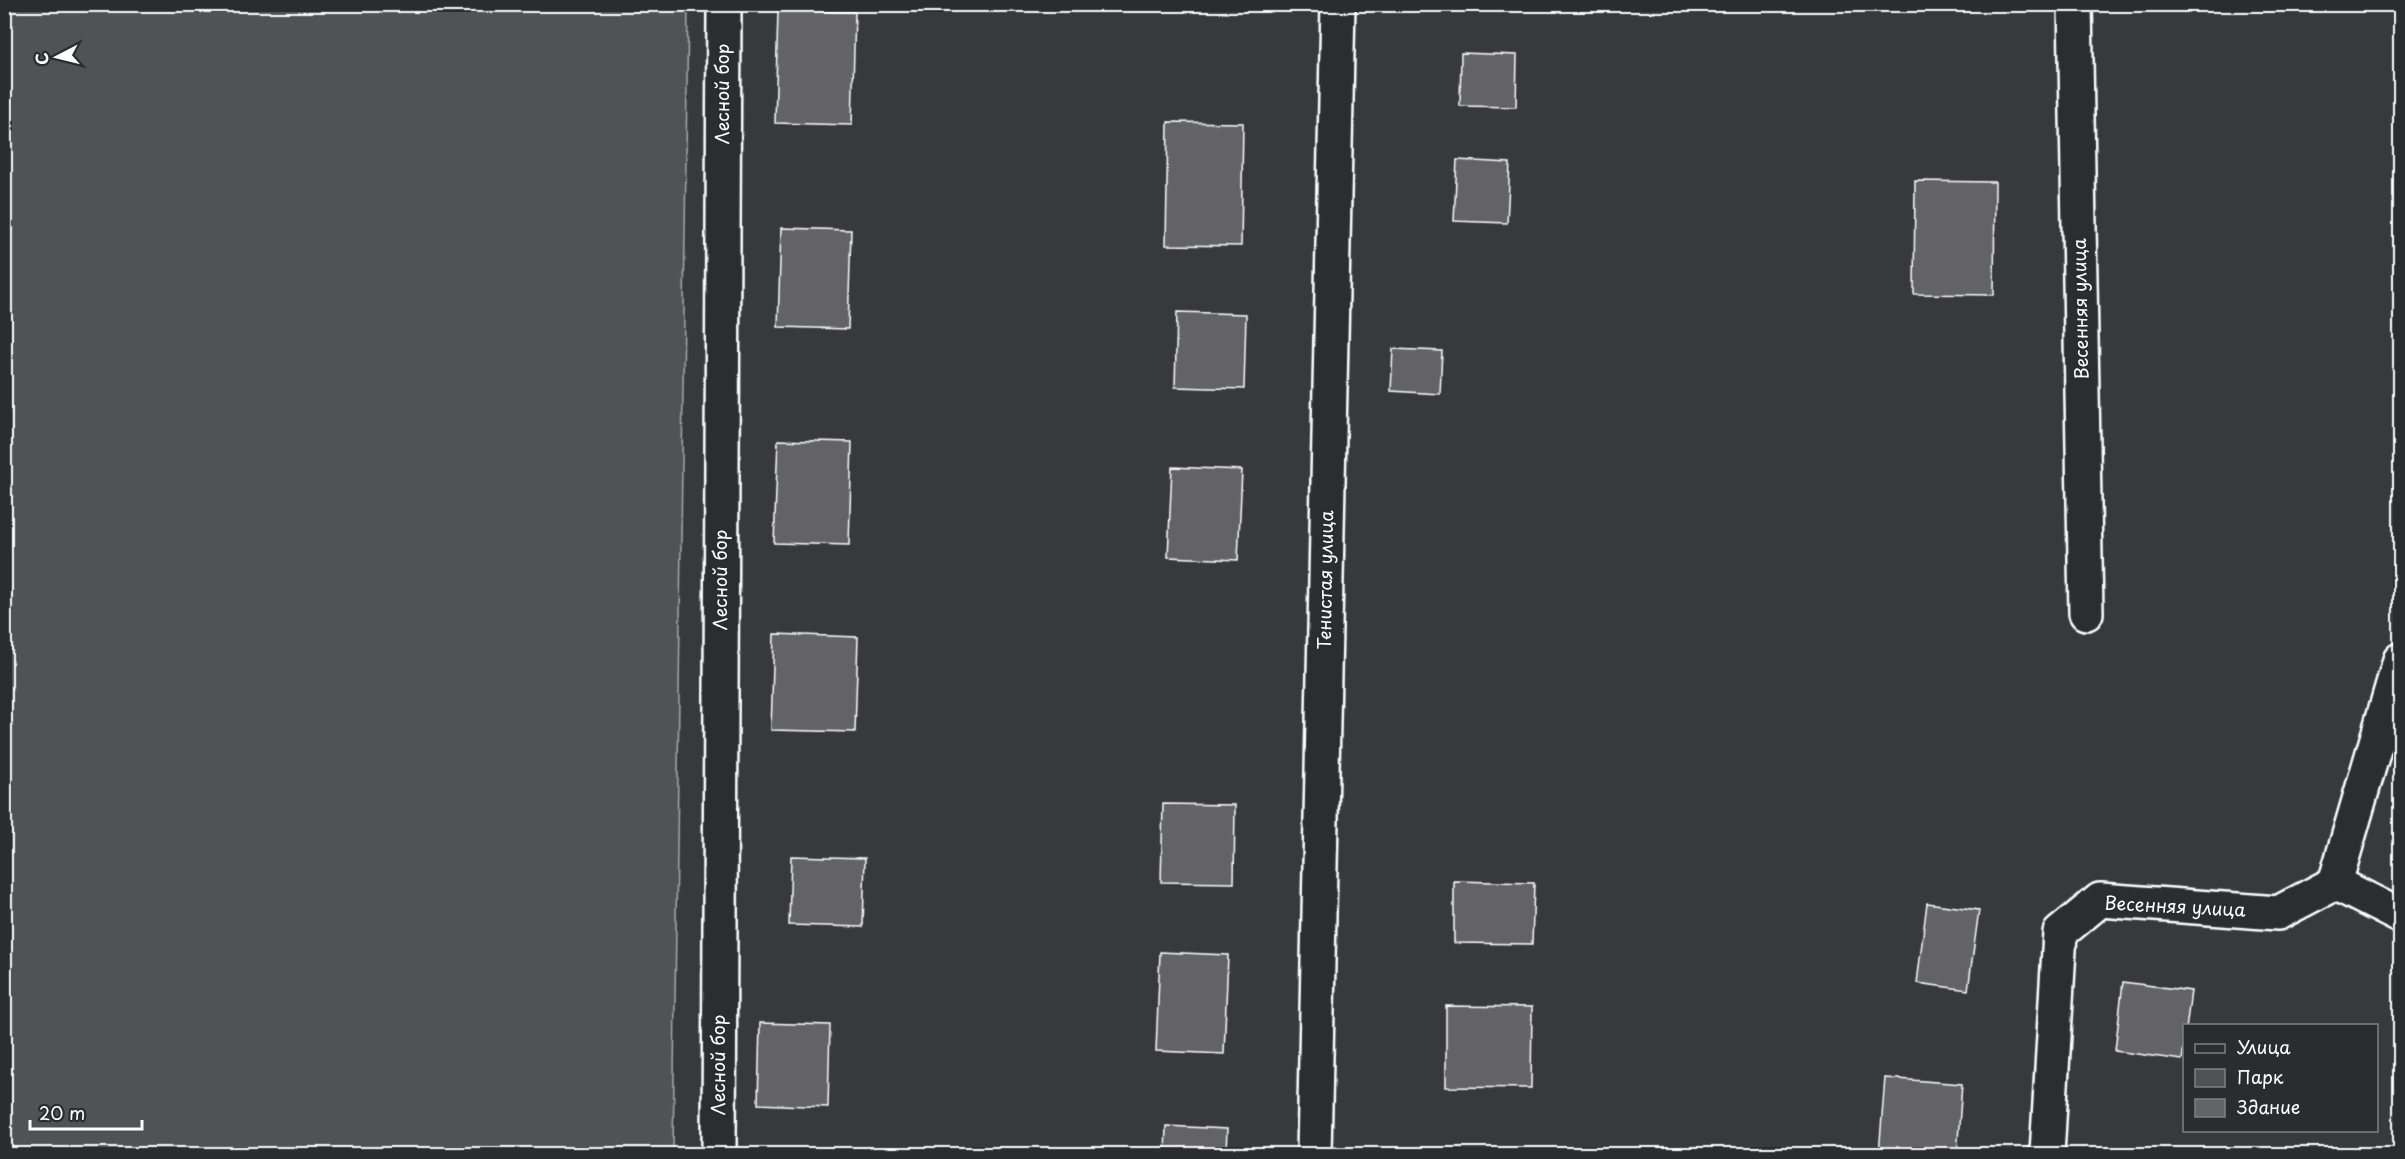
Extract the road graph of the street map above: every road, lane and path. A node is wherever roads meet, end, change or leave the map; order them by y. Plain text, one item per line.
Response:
1 (724, 4) edge
2 (1338, 4) edge
3 (2075, 4) edge
4 (2086, 613) dead end
5 (2400, 660) edge
6 (2335, 883) junction
7 (2400, 916) edge
8 (719, 1155) edge
9 (1314, 1155) edge
10 (2047, 1155) edge

1 - 8 street, Лесной бор
2 - 9 street, Тенистая улица
3 - 4 street, Весенняя улица
5 - 6 street
6 - 7 street
6 - 10 street, Весенняя улица

